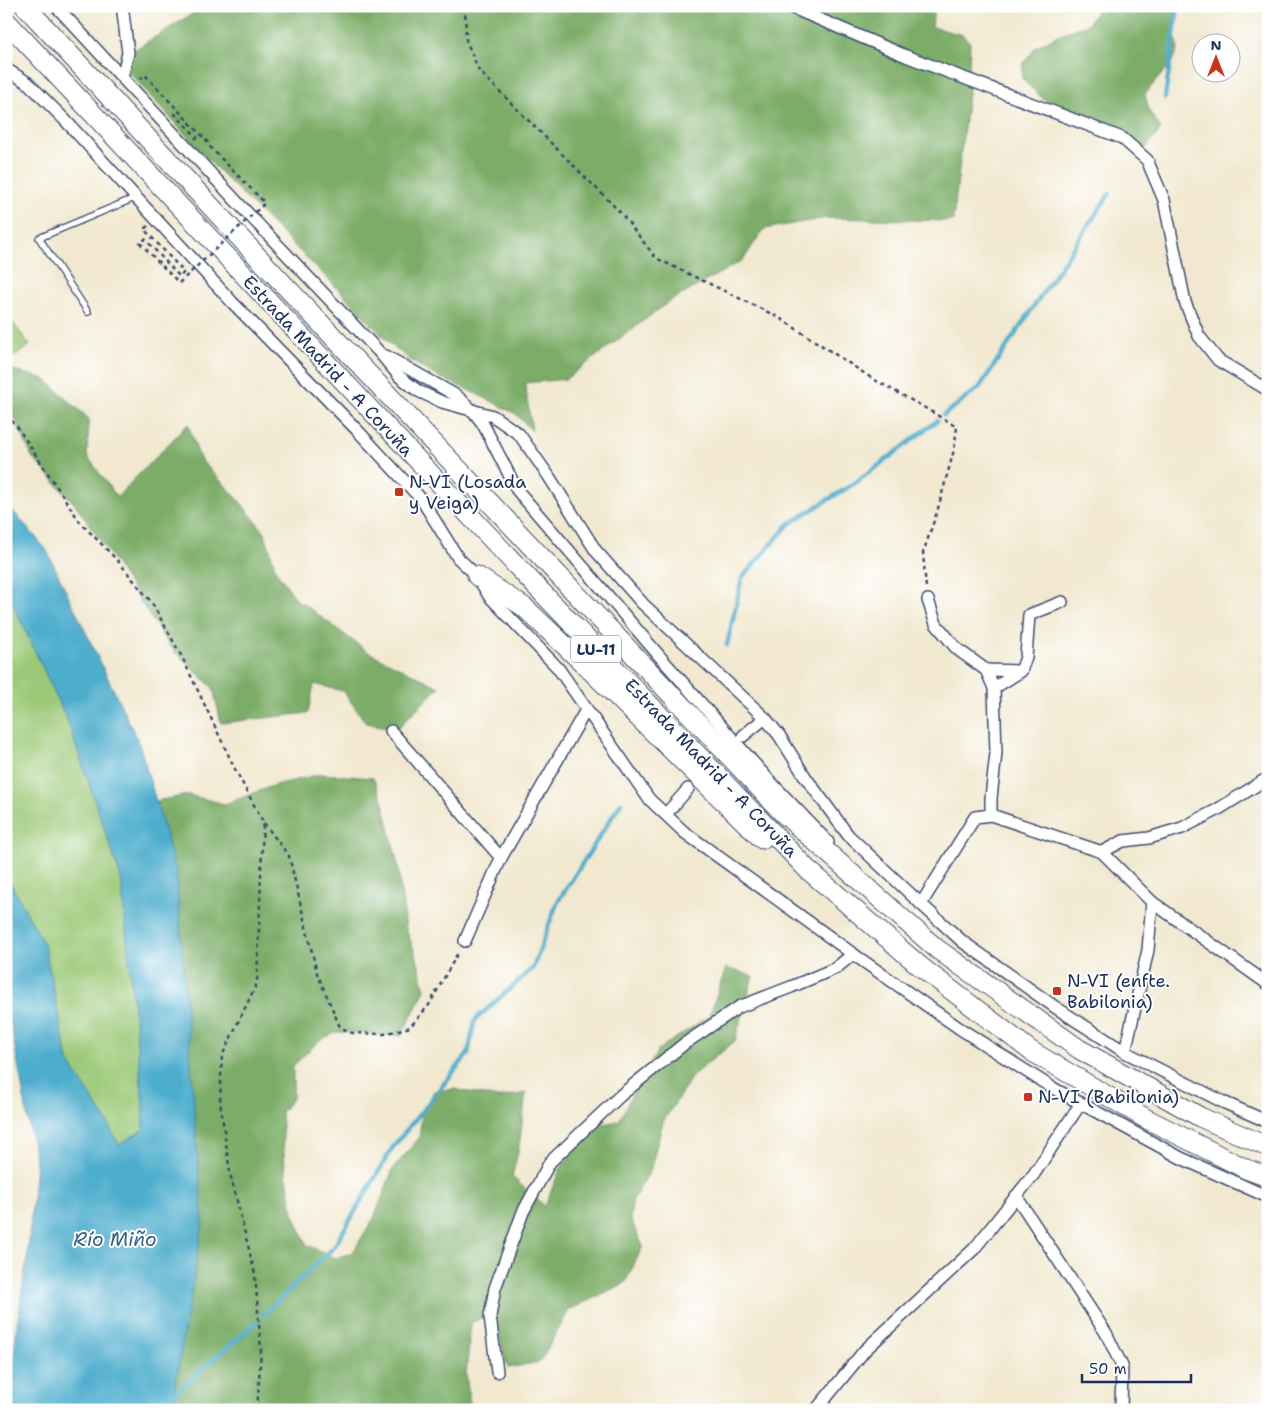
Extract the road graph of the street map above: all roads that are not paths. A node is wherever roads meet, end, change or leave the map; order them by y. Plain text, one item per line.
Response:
1 (25, 6) edge
2 (56, 6) edge
3 (788, 6) edge
4 (123, 13) dead end
5 (6, 21) edge
6 (6, 69) edge
7 (122, 77) junction
8 (137, 197) junction
9 (88, 312) dead end
10 (1268, 390) edge
11 (473, 411) junction
12 (477, 576) junction
13 (928, 600) road end
14 (1062, 602) dead end
15 (986, 670) junction
16 (1021, 672) junction
17 (994, 688) junction
18 (586, 710) junction
19 (765, 718) junction
20 (391, 731) dead end
21 (743, 736) dead end
22 (1268, 778) edge
23 (688, 789) dead end
24 (666, 814) junction
25 (991, 815) junction
26 (1102, 852) junction
27 (502, 858) junction
28 (1152, 902) junction
29 (921, 904) junction
30 (891, 909) junction
31 (465, 941) road end
32 (853, 954) junction
33 (1268, 984) edge
34 (998, 1027) junction
35 (1125, 1052) junction
36 (1080, 1103) junction
37 (1268, 1122) edge
38 (1268, 1147) edge
39 (1268, 1177) edge
40 (1016, 1196) junction
41 (1268, 1197) edge
42 (497, 1372) dead end
43 (816, 1410) edge
44 (1121, 1410) edge

1 - 30 highway, Estrada Madrid - A Coruña / LU-11
2 - 7 street
3 - 10 street
4 - 7 street
5 - 34 highway, Estrada Madrid - A Coruña / LU-11
6 - 8 street
7 - 11 street
8 - 9 lane
8 - 12 street
11 - 19 street
11 - 30 street
12 - 18 street
12 - 34 highway
13 - 15 street
14 - 16 street
15 - 16 street
15 - 17 street
16 - 17 street
17 - 25 street
18 - 24 street
18 - 27 street
19 - 21 street
19 - 29 street
20 - 27 street
22 - 26 street
23 - 24 street
24 - 32 street
25 - 26 street
25 - 29 street
26 - 28 street
27 - 31 street
28 - 33 street
28 - 35 street
29 - 35 street
30 - 38 highway, Estrada Madrid - A Coruña / LU-11
32 - 36 street
32 - 42 street
34 - 39 highway, Estrada Madrid - A Coruña / LU-11
35 - 37 street
36 - 40 street
36 - 41 street
40 - 43 street
40 - 44 street

